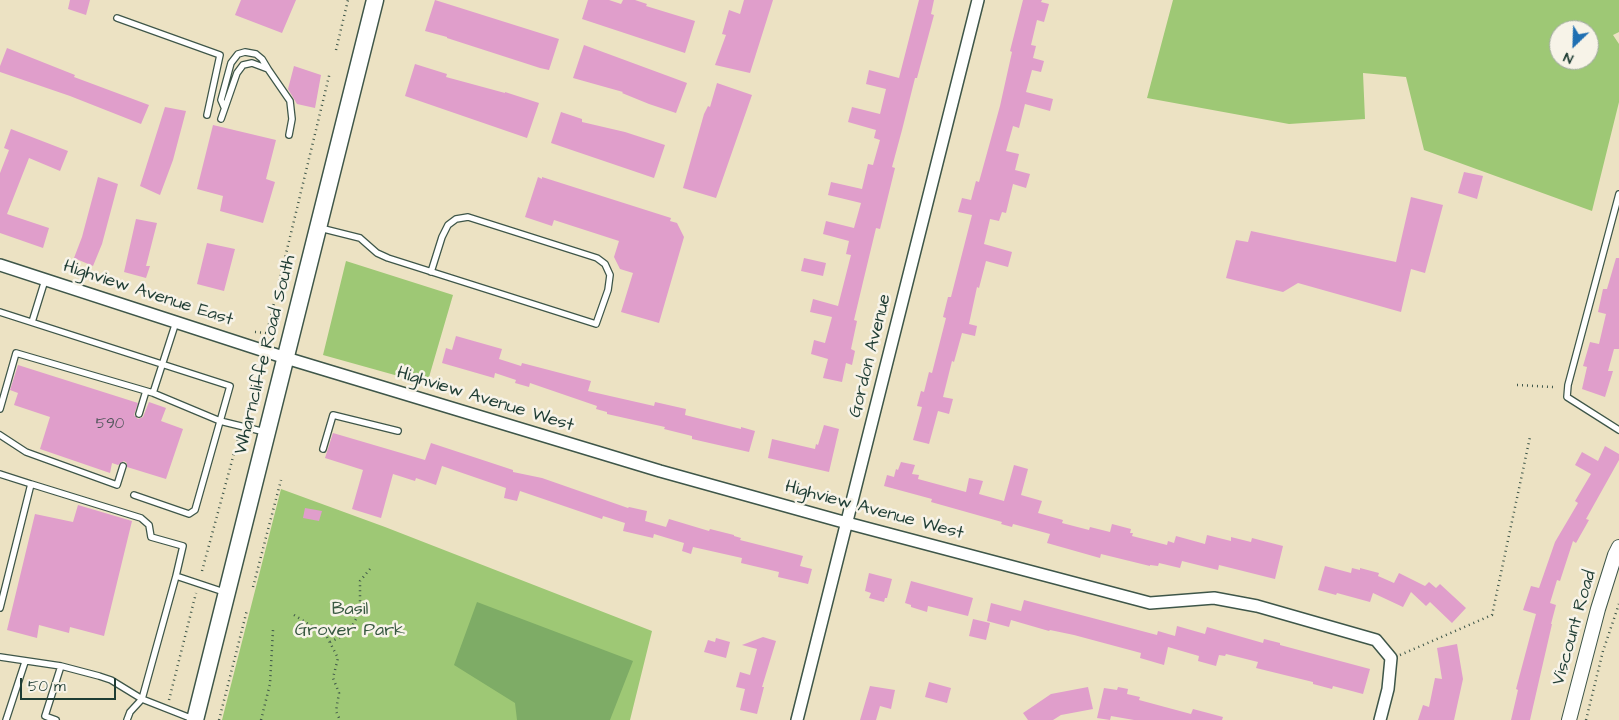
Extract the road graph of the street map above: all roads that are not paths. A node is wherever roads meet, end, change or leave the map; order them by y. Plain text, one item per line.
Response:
1 (375, 0) edge
2 (978, 0) edge
3 (117, 18) dead end
4 (268, 69) junction
5 (224, 107) junction
6 (207, 115) dead end
7 (221, 119) dead end
8 (289, 135) dead end
9 (1619, 194) edge
10 (318, 228) junction
11 (0, 265) edge
12 (431, 272) junction
13 (46, 280) junction
14 (0, 312) edge
15 (32, 322) junction
16 (176, 322) junction
17 (286, 358) junction
18 (162, 364) junction
19 (146, 391) junction
20 (153, 393) junction
21 (0, 408) edge
22 (139, 414) dead end
23 (220, 421) junction
24 (1619, 430) edge
25 (398, 431) dead end
26 (267, 432) junction
27 (0, 435) edge
28 (324, 449) dead end
29 (123, 466) dead end
30 (0, 474) edge
31 (31, 484) junction
32 (134, 495) dead end
33 (847, 523) junction
34 (1619, 547) edge
35 (176, 576) junction
36 (227, 593) junction
37 (0, 608) edge
38 (0, 658) edge
39 (25, 662) junction
40 (61, 666) junction
41 (142, 699) junction
42 (6, 720) edge
43 (56, 720) edge
44 (127, 720) edge
45 (195, 720) edge
46 (798, 720) edge
47 (1380, 720) edge
48 (1569, 720) edge

1 - 10 main road, Wharncliffe Road South
2 - 33 street, Gordon Avenue
3 - 6 lane
4 - 5 lane
4 - 5 lane
4 - 8 lane
5 - 7 lane
9 - 24 lane
10 - 12 lane
10 - 17 main road, Wharncliffe Road South
11 - 13 street, Highview Avenue East
12 - 12 lane
13 - 15 lane
13 - 16 street, Highview Avenue East
14 - 15 lane
15 - 18 lane
16 - 17 street, Highview Avenue East
16 - 18 lane
17 - 26 main road, Wharncliffe Road South
17 - 33 street, Highview Avenue West
18 - 20 lane
18 - 23 lane
19 - 20 lane
19 - 21 lane
19 - 22 lane
20 - 23 lane
23 - 26 lane
23 - 32 lane
25 - 28 lane
26 - 36 main road, Wharncliffe Road South
27 - 29 lane
30 - 31 lane
31 - 35 lane
31 - 37 lane
33 - 46 street, Gordon Avenue
33 - 47 street, Highview Avenue West
34 - 48 street, Viscount Road
35 - 36 lane
35 - 41 lane
36 - 45 main road, Wharncliffe Road South
38 - 39 lane
39 - 40 lane
39 - 42 lane
40 - 41 lane
40 - 43 lane
41 - 44 lane
41 - 45 lane

